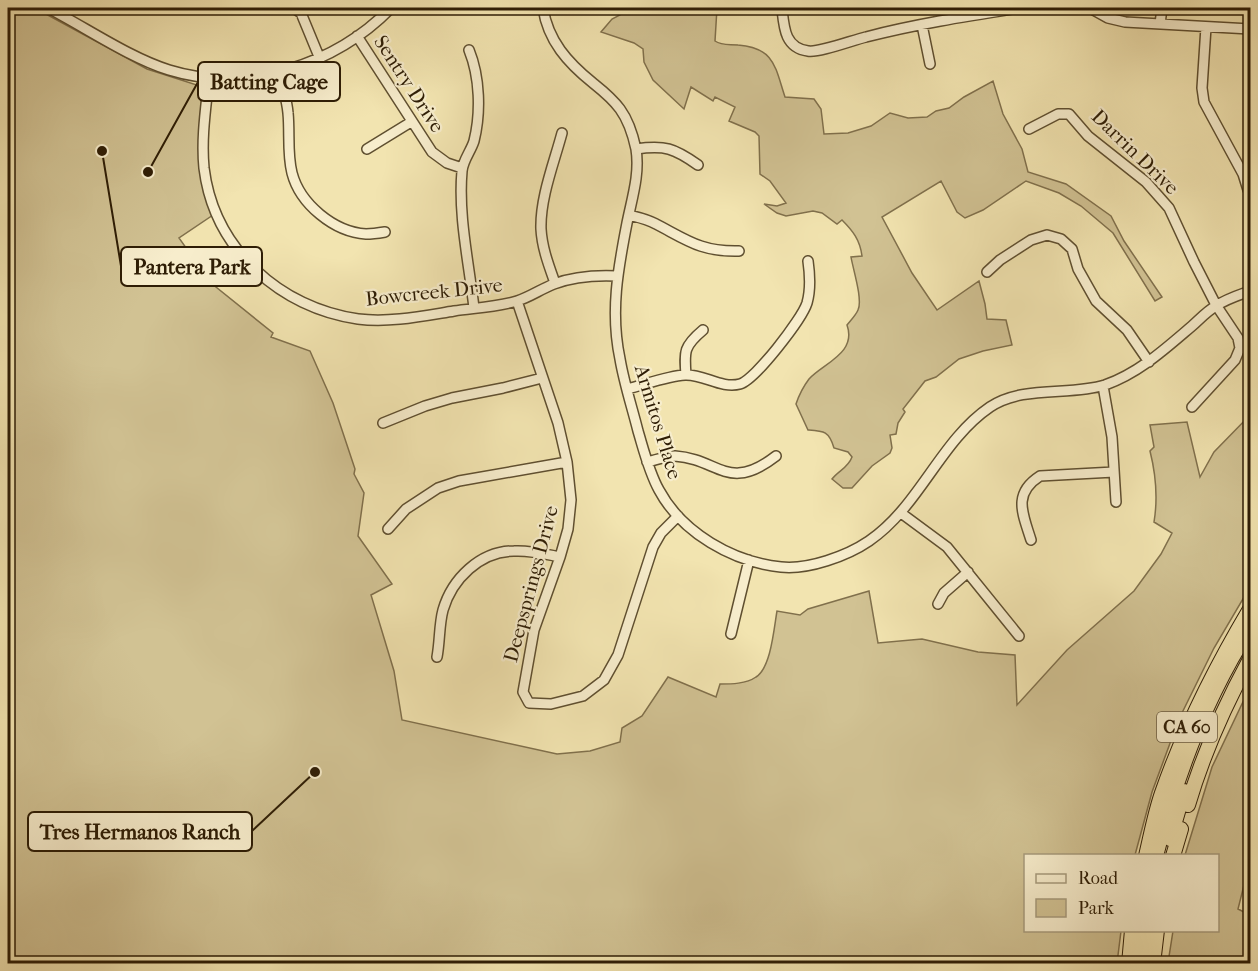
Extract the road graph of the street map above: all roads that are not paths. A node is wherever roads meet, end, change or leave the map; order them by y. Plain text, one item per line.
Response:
1 (48, 8) edge
2 (294, 8) edge
3 (391, 8) edge
4 (543, 8) edge
5 (1019, 8) edge
6 (1090, 8) edge
7 (1162, 8) edge
8 (782, 9) dead end
9 (988, 10) edge
10 (1160, 24) junction
11 (922, 25) junction
12 (1206, 27) junction
13 (1251, 28) edge
14 (357, 36) junction
15 (469, 51) dead end
16 (320, 58) junction
17 (930, 64) dead end
18 (280, 73) junction
19 (209, 77) junction
20 (411, 122) junction
21 (1029, 129) dead end
22 (562, 133) dead end
23 (367, 149) dead end
24 (636, 149) junction
25 (698, 165) dead end
26 (462, 168) junction
27 (1248, 190) dead end
28 (629, 215) junction
29 (385, 232) dead end
30 (739, 251) dead end
31 (808, 261) dead end
32 (987, 272) dead end
33 (617, 276) junction
34 (555, 283) junction
35 (1251, 291) edge
36 (517, 301) junction
37 (1216, 305) junction
38 (474, 308) junction
39 (703, 330) dead end
40 (1149, 362) junction
41 (686, 375) junction
42 (542, 378) junction
43 (1103, 386) junction
44 (627, 389) junction
45 (1192, 407) dead end
46 (383, 423) dead end
47 (776, 456) dead end
48 (567, 462) junction
49 (647, 462) junction
50 (1114, 472) junction
51 (1116, 502) dead end
52 (901, 513) junction
53 (678, 516) junction
54 (388, 529) dead end
55 (1031, 540) dead end
56 (560, 557) junction
57 (749, 560) junction
58 (968, 572) junction
59 (938, 604) dead end
60 (1251, 609) edge
61 (1251, 628) edge
62 (731, 634) dead end
63 (1019, 636) dead end
64 (1251, 645) edge
65 (437, 657) dead end
66 (1251, 659) edge
67 (1146, 854) edge
68 (1156, 854) edge
69 (1166, 854) edge
70 (1173, 854) edge
71 (1132, 932) edge
72 (1143, 932) edge
73 (1151, 932) edge
74 (1157, 932) edge
75 (1129, 963) edge
76 (1139, 963) edge
77 (1147, 963) edge
78 (1153, 963) edge

1 - 19 street
2 - 16 street
3 - 14 street
4 - 24 street, Armitos Place
5 - 9 street
6 - 10 street
7 - 10 street
8 - 11 street
9 - 11 street
10 - 12 street
11 - 17 street
12 - 13 street
12 - 27 street
14 - 16 street
14 - 20 street, Sentry Drive
15 - 26 street
16 - 18 street
18 - 19 street
18 - 29 street
19 - 38 street, Bowcreek Drive
20 - 23 street
20 - 26 street, Sentry Drive
21 - 37 street, Darrin Drive
22 - 34 street
24 - 25 street
24 - 28 street, Armitos Place
26 - 38 street
28 - 30 street
28 - 33 street, Armitos Place
31 - 41 street
32 - 40 street
33 - 34 street, Bowcreek Drive
33 - 44 street, Armitos Place
34 - 36 street, Bowcreek Drive
35 - 37 street, Armitos Place
36 - 38 street, Bowcreek Drive
36 - 42 street, Deepsprings Drive
37 - 40 street, Armitos Place
37 - 45 street, Darrin Drive
39 - 41 street
40 - 43 street, Armitos Place
41 - 44 street
42 - 46 street
42 - 48 street, Deepsprings Drive
43 - 50 street
43 - 52 street, Armitos Place
44 - 49 street, Armitos Place
47 - 49 street
48 - 54 street
48 - 56 street, Deepsprings Drive
49 - 53 street, Armitos Place
50 - 51 street
50 - 55 street
52 - 57 street, Armitos Place
52 - 58 street
53 - 56 street, Deepsprings Drive
53 - 57 street, Armitos Place
56 - 65 street
57 - 62 street
58 - 59 street
58 - 63 street
60 - 67 highway, CA 60
61 - 68 highway
64 - 69 highway
66 - 70 highway, CA 60
71 - 75 highway
72 - 76 highway
73 - 77 highway
74 - 78 highway

